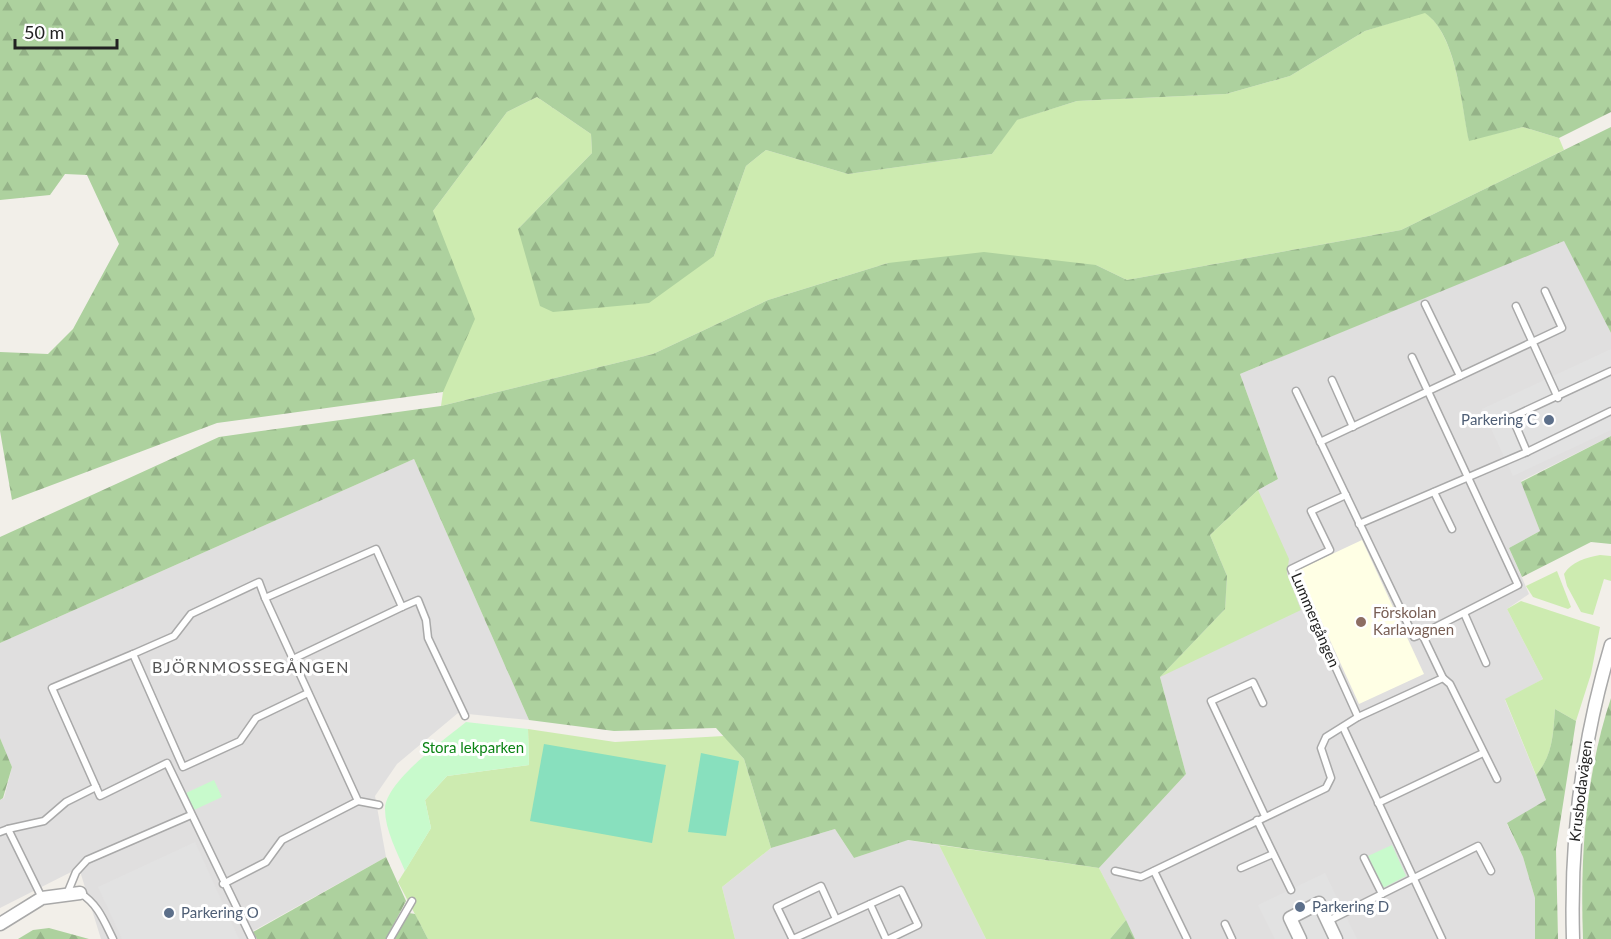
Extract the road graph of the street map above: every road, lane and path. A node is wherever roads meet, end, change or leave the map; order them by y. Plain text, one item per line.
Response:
1 (1545, 291) dead end
2 (1425, 304) dead end
3 (1516, 306) dead end
4 (1532, 342) junction
5 (1413, 357) dead end
6 (1611, 371) edge
7 (1460, 376) junction
8 (1332, 380) dead end
9 (1296, 391) dead end
10 (1428, 391) junction
11 (1558, 398) junction
12 (1611, 411) edge
13 (1353, 427) junction
14 (1320, 442) junction
15 (1527, 452) junction
16 (1468, 477) junction
17 (1434, 492) junction
18 (1346, 495) junction
19 (1359, 524) junction
20 (1452, 529) dead end
21 (265, 598) junction
22 (402, 607) junction
23 (1464, 613) junction
24 (1422, 634) junction
25 (1611, 645) edge
26 (133, 654) junction
27 (293, 659) junction
28 (1486, 663) dead end
29 (1443, 678) junction
30 (308, 693) junction
31 (1263, 703) dead end
32 (465, 716) dead end
33 (1358, 717) junction
34 (1343, 727) junction
35 (1483, 753) junction
36 (183, 768) junction
37 (171, 773) junction
38 (1497, 779) dead end
39 (96, 787) junction
40 (358, 801) junction
41 (1378, 803) junction
42 (379, 805) dead end
43 (191, 815) junction
44 (1265, 816) junction
45 (1257, 820) junction
46 (8, 829) junction
47 (0, 832) edge
48 (1273, 854) junction
49 (1364, 858) dead end
50 (1241, 868) dead end
51 (1154, 870) junction
52 (1115, 871) dead end
53 (1491, 872) dead end
54 (1413, 879) junction
55 (223, 884) junction
56 (1290, 890) dead end
57 (80, 893) joint
58 (67, 894) junction
59 (1382, 894) junction
60 (42, 898) junction
61 (411, 901) dead end
62 (870, 904) junction
63 (836, 919) junction
64 (1328, 921) junction
65 (0, 924) edge
66 (1225, 924) dead end
67 (792, 938) edge
68 (1296, 938) edge
69 (113, 939) edge
70 (252, 939) edge
71 (390, 939) edge
72 (887, 939) edge
73 (1187, 939) edge
74 (1232, 939) edge
75 (1336, 939) edge
76 (1442, 939) edge
77 (1573, 939) edge

1 - 4 lane
2 - 7 lane
3 - 4 lane
4 - 7 lane
4 - 11 lane
5 - 10 lane
6 - 11 lane
7 - 10 lane
8 - 13 lane
9 - 14 lane
10 - 13 lane
10 - 16 lane
11 - 15 lane
12 - 15 lane
13 - 14 lane
14 - 18 lane
15 - 16 lane
16 - 17 lane
16 - 23 lane
17 - 19 lane
17 - 20 lane
18 - 19 lane
18 - 33 lane, Lummergången
19 - 24 lane
21 - 22 lane
21 - 26 lane
21 - 27 lane
22 - 27 lane
22 - 32 lane
23 - 24 lane
23 - 28 lane
24 - 29 lane
25 - 77 street, Krusbodavägen
26 - 36 lane
26 - 39 lane
27 - 30 lane
29 - 33 lane
29 - 35 lane
30 - 36 lane
30 - 40 lane
31 - 44 lane
33 - 34 lane
34 - 41 lane
34 - 44 lane
35 - 38 lane
35 - 41 lane
36 - 37 lane
37 - 39 lane
37 - 43 lane
39 - 46 lane
40 - 42 lane
40 - 55 lane
41 - 54 lane
43 - 55 lane
43 - 58 lane
44 - 45 lane
45 - 48 lane
45 - 51 lane
46 - 47 lane
46 - 60 lane
48 - 50 lane
48 - 56 lane
49 - 59 lane
51 - 52 lane
51 - 73 lane
53 - 54 lane
54 - 59 lane
54 - 76 lane
55 - 70 lane
57 - 58 street
57 - 69 lane
58 - 60 street
59 - 64 lane
60 - 65 street
61 - 71 lane
62 - 63 lane
62 - 72 lane
62 - 72 lane
63 - 67 lane
63 - 67 lane
64 - 68 street
64 - 75 street
66 - 74 lane

